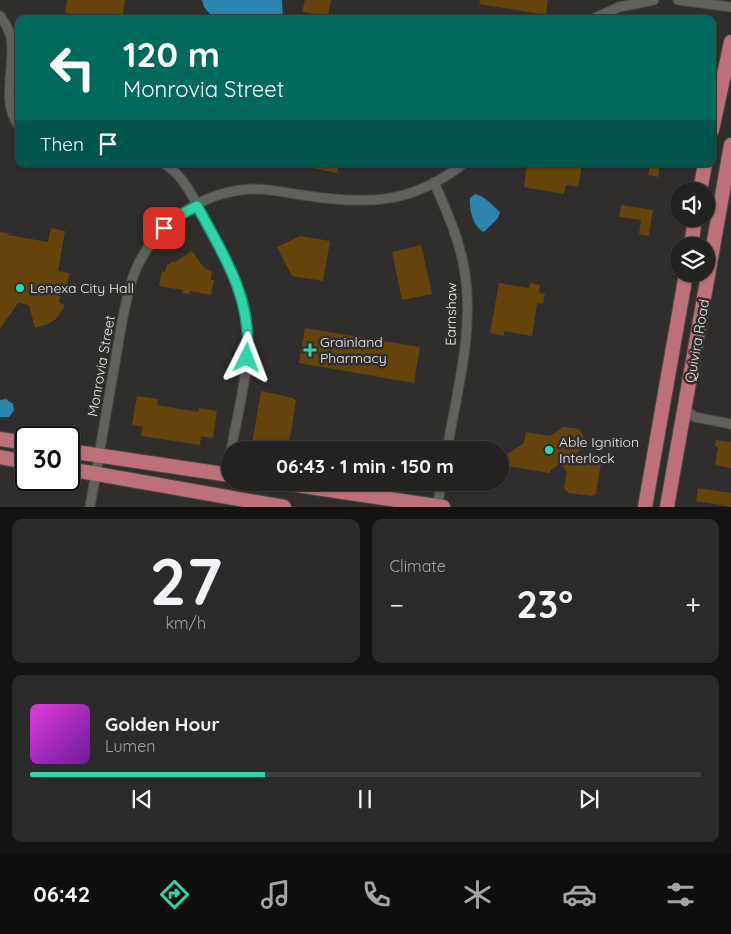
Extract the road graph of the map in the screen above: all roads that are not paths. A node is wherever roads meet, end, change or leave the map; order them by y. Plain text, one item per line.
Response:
1 (654, 0) edge
2 (678, 0) edge
3 (731, 7) edge
4 (601, 15) edge
5 (0, 16) edge
6 (731, 42) edge
7 (716, 111) edge
8 (15, 120) edge
9 (731, 145) edge
10 (170, 167) edge
11 (459, 167) edge
12 (705, 167) edge
13 (434, 182) junction
14 (702, 182) edge
15 (197, 206) junction
16 (685, 282) edge
17 (669, 371) junction
18 (685, 409) junction
19 (731, 424) edge
20 (0, 439) edge
21 (15, 441) edge
22 (233, 441) edge
23 (449, 441) edge
24 (80, 452) edge
25 (99, 455) junction
26 (0, 457) edge
27 (15, 460) edge
28 (80, 471) edge
29 (95, 474) junction
30 (221, 474) edge
31 (338, 491) edge
32 (441, 491) edge
33 (90, 506) edge
34 (284, 506) edge
35 (440, 506) edge
36 (645, 506) edge
37 (667, 506) edge

1 - 4 street
2 - 3 street
5 - 8 street
6 - 7 main road
9 - 18 main road, Quivira Road
10 - 15 street
11 - 13 street, Monrovia Street
12 - 14 main road
13 - 15 street, Monrovia Street
13 - 23 street, Earnshaw
15 - 22 street
15 - 25 street, Monrovia Street
16 - 17 main road, Quivira Road
17 - 18 main road
17 - 36 main road, Quivira Road
18 - 19 street
18 - 37 main road, Quivira Road
20 - 21 main road
24 - 25 main road
25 - 29 street, Monrovia Street
25 - 30 main road
26 - 27 main road
28 - 29 main road
29 - 33 street, Monrovia Street
29 - 34 main road
31 - 35 main road
32 - 35 street

